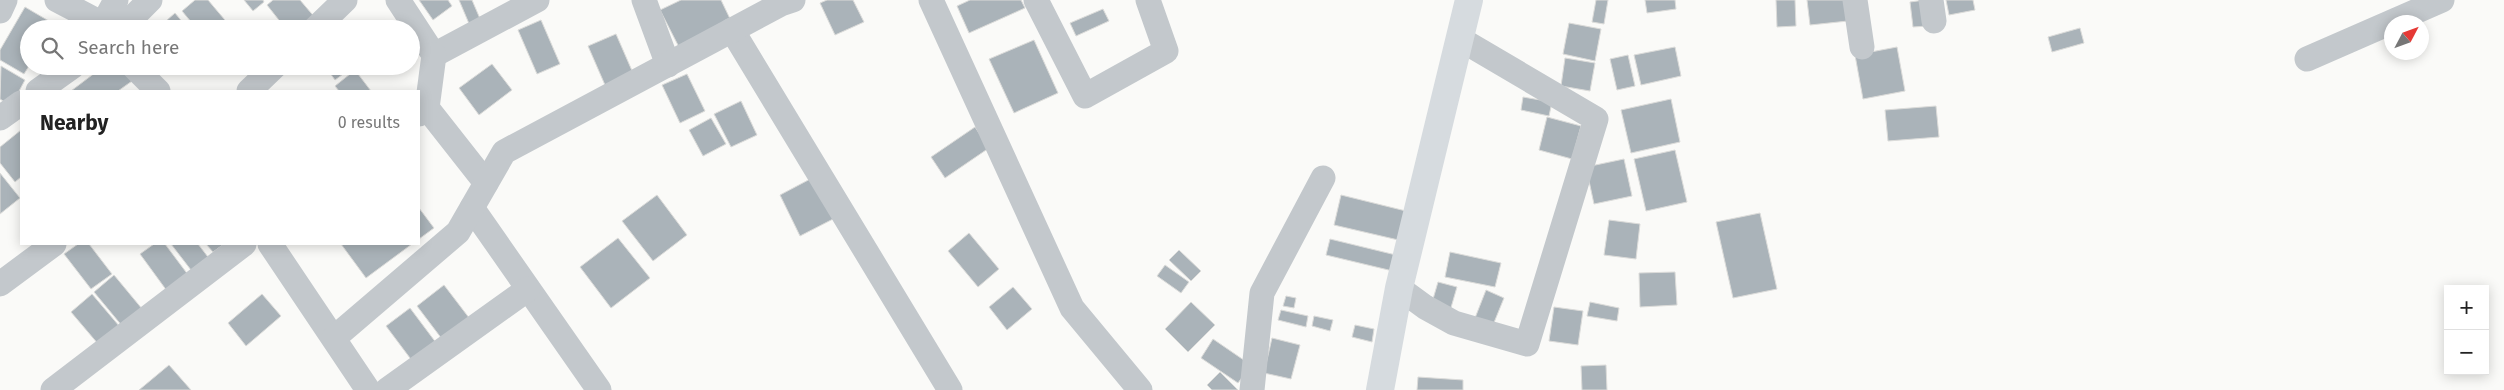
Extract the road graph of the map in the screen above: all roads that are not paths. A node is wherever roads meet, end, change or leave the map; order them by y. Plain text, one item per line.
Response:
1 (5, 0) edge
2 (57, 0) edge
3 (116, 0) edge
4 (150, 0) edge
5 (345, 0) edge
6 (398, 0) edge
7 (537, 0) edge
8 (644, 0) edge
9 (931, 0) edge
10 (1036, 0) edge
11 (1148, 0) edge
12 (1469, 0) edge
13 (1855, 0) edge
14 (2442, 0) edge
15 (784, 1) edge
16 (0, 11) edge
17 (96, 20) edge
18 (112, 20) edge
19 (120, 20) edge
20 (324, 20) edge
21 (411, 20) edge
22 (732, 30) junction
23 (420, 34) edge
24 (1460, 39) junction
25 (1862, 47) dead end
26 (434, 55) junction
27 (2307, 59) dead end
28 (668, 65) junction
29 (60, 75) edge
30 (142, 75) edge
31 (266, 75) edge
32 (39, 90) edge
33 (157, 90) edge
34 (250, 90) edge
35 (20, 104) edge
36 (423, 111) edge
37 (0, 118) edge
38 (1323, 178) dead end
39 (486, 183) junction
40 (472, 208) junction
41 (53, 245) edge
42 (243, 245) edge
43 (271, 245) edge
44 (0, 284) edge
45 (528, 288) junction
46 (1399, 288) junction
47 (334, 338) junction
48 (371, 389) edge
49 (53, 390) edge
50 (598, 390) edge
51 (950, 390) edge
52 (1140, 390) edge
53 (1252, 390) edge
54 (1380, 390) edge

1 - 16 street
2 - 17 street
3 - 18 street
4 - 19 street
5 - 20 street
6 - 21 street
7 - 26 street
8 - 28 street
9 - 52 street
10 - 11 street
12 - 24 main road
13 - 25 street
14 - 27 street
15 - 22 street
22 - 28 street
22 - 51 street
23 - 26 street
24 - 46 main road
24 - 46 street
26 - 36 street
28 - 39 street
29 - 32 street
30 - 33 street
31 - 34 street
35 - 37 street
36 - 39 street
38 - 53 street
39 - 40 street
40 - 45 street
40 - 47 street
41 - 44 street
42 - 49 street
43 - 47 street
45 - 48 street
45 - 50 street
46 - 54 main road
47 - 48 street

